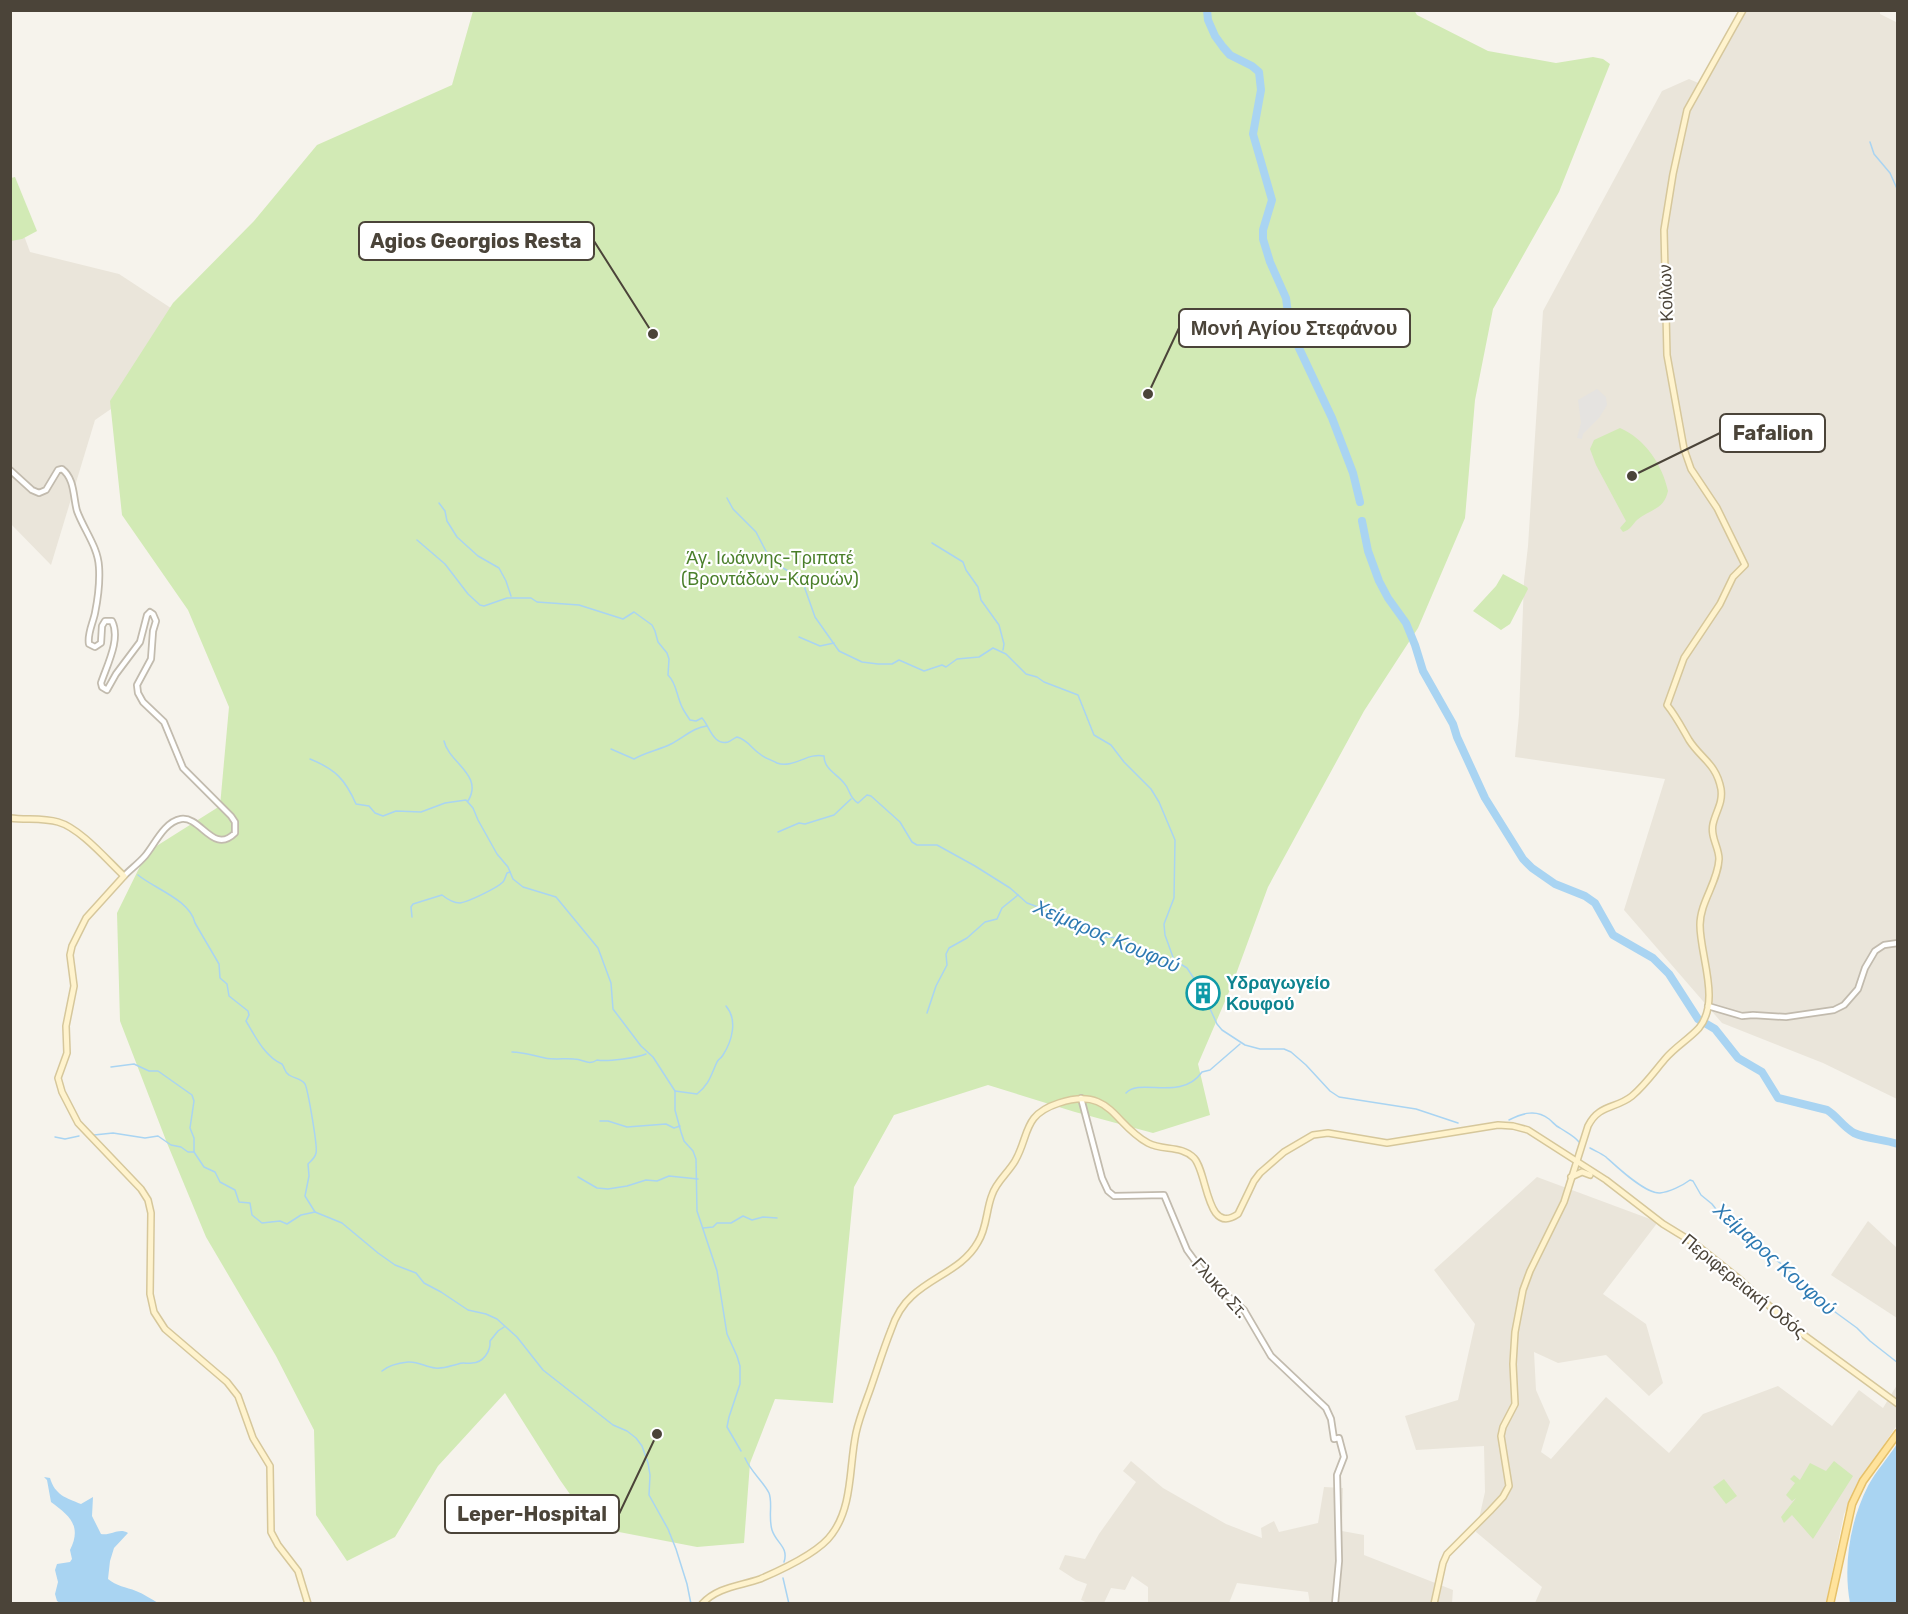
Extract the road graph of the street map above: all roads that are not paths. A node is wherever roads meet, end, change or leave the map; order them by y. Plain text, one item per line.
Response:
1 (1743, 10) edge
2 (10, 470) edge
3 (10, 818) edge
4 (124, 876) junction
5 (1898, 943) edge
6 (1708, 1006) junction
7 (1081, 1098) junction
8 (1539, 1138) junction
9 (1581, 1147) junction
10 (1559, 1150) junction
11 (1576, 1164) junction
12 (1590, 1175) junction
13 (1571, 1177) junction
14 (1609, 1183) junction
15 (1880, 1389) junction
16 (1898, 1400) edge
17 (1898, 1404) edge
18 (1898, 1433) edge
19 (1898, 1439) edge
20 (1862, 1486) junction
21 (308, 1604) edge
22 (702, 1604) edge
23 (1335, 1604) edge
24 (1434, 1604) edge
25 (1830, 1604) edge

1 - 6 main road, Κοίλων
2 - 4 street
3 - 4 main road
4 - 21 main road
5 - 6 street
6 - 9 main road
7 - 8 main road, Περιφερειακή Οδός
7 - 22 main road
7 - 23 street, Γλυκα Στ.
8 - 10 main road, Περιφερειακή Οδός
8 - 11 main road, Περιφερειακή Οδός
9 - 10 main road
9 - 11 main road
10 - 11 main road, Περιφερειακή Οδός
11 - 12 main road, Περιφερειακή Οδός
11 - 13 main road
11 - 14 main road, Περιφερειακή Οδός
12 - 13 main road
12 - 14 main road, Περιφερειακή Οδός
13 - 24 main road
14 - 15 main road, Περιφερειακή Οδός
15 - 16 main road, Περιφερειακή Οδός
15 - 17 main road, Περιφερειακή Οδός
18 - 20 main road
19 - 20 main road
20 - 25 main road

